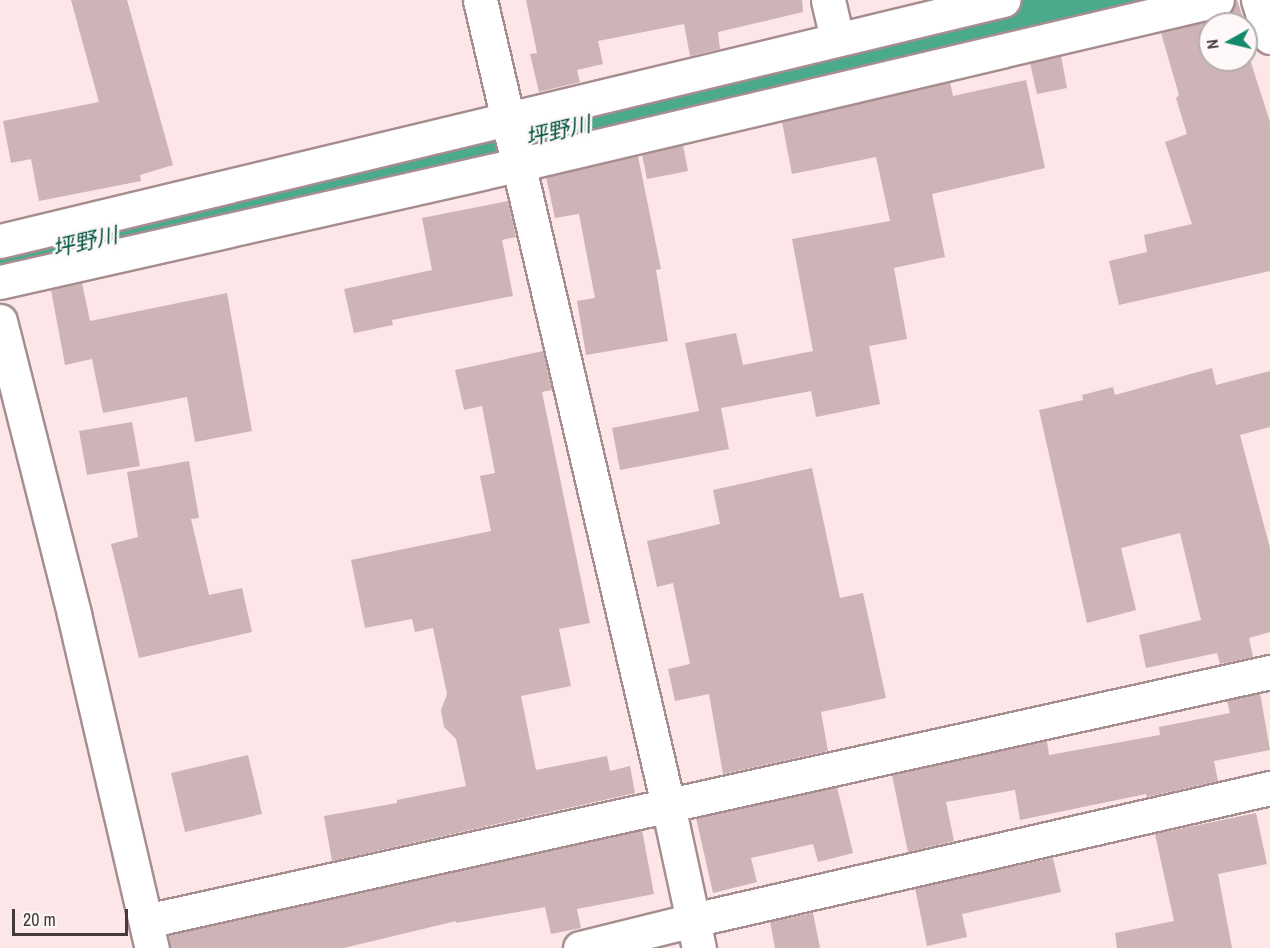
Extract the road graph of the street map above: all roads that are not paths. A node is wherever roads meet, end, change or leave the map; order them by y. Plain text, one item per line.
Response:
1 (480, 0) edge
2 (828, 0) edge
3 (1003, 0) edge
4 (1217, 0) edge
5 (1258, 0) edge
6 (1270, 37) edge
7 (837, 39) junction
8 (506, 118) junction
9 (517, 165) junction
10 (0, 241) edge
11 (0, 282) edge
12 (0, 321) edge
13 (1270, 672) edge
14 (1270, 788) edge
15 (668, 805) junction
16 (149, 934) edge
17 (696, 934) edge
18 (580, 948) edge

1 - 8 street
2 - 7 street
3 - 7 street
4 - 9 street
5 - 6 street
7 - 8 street
8 - 9 street
8 - 10 street
9 - 11 street
9 - 15 street
12 - 16 street
13 - 15 street
14 - 17 street
15 - 16 street
15 - 17 street
17 - 18 street

